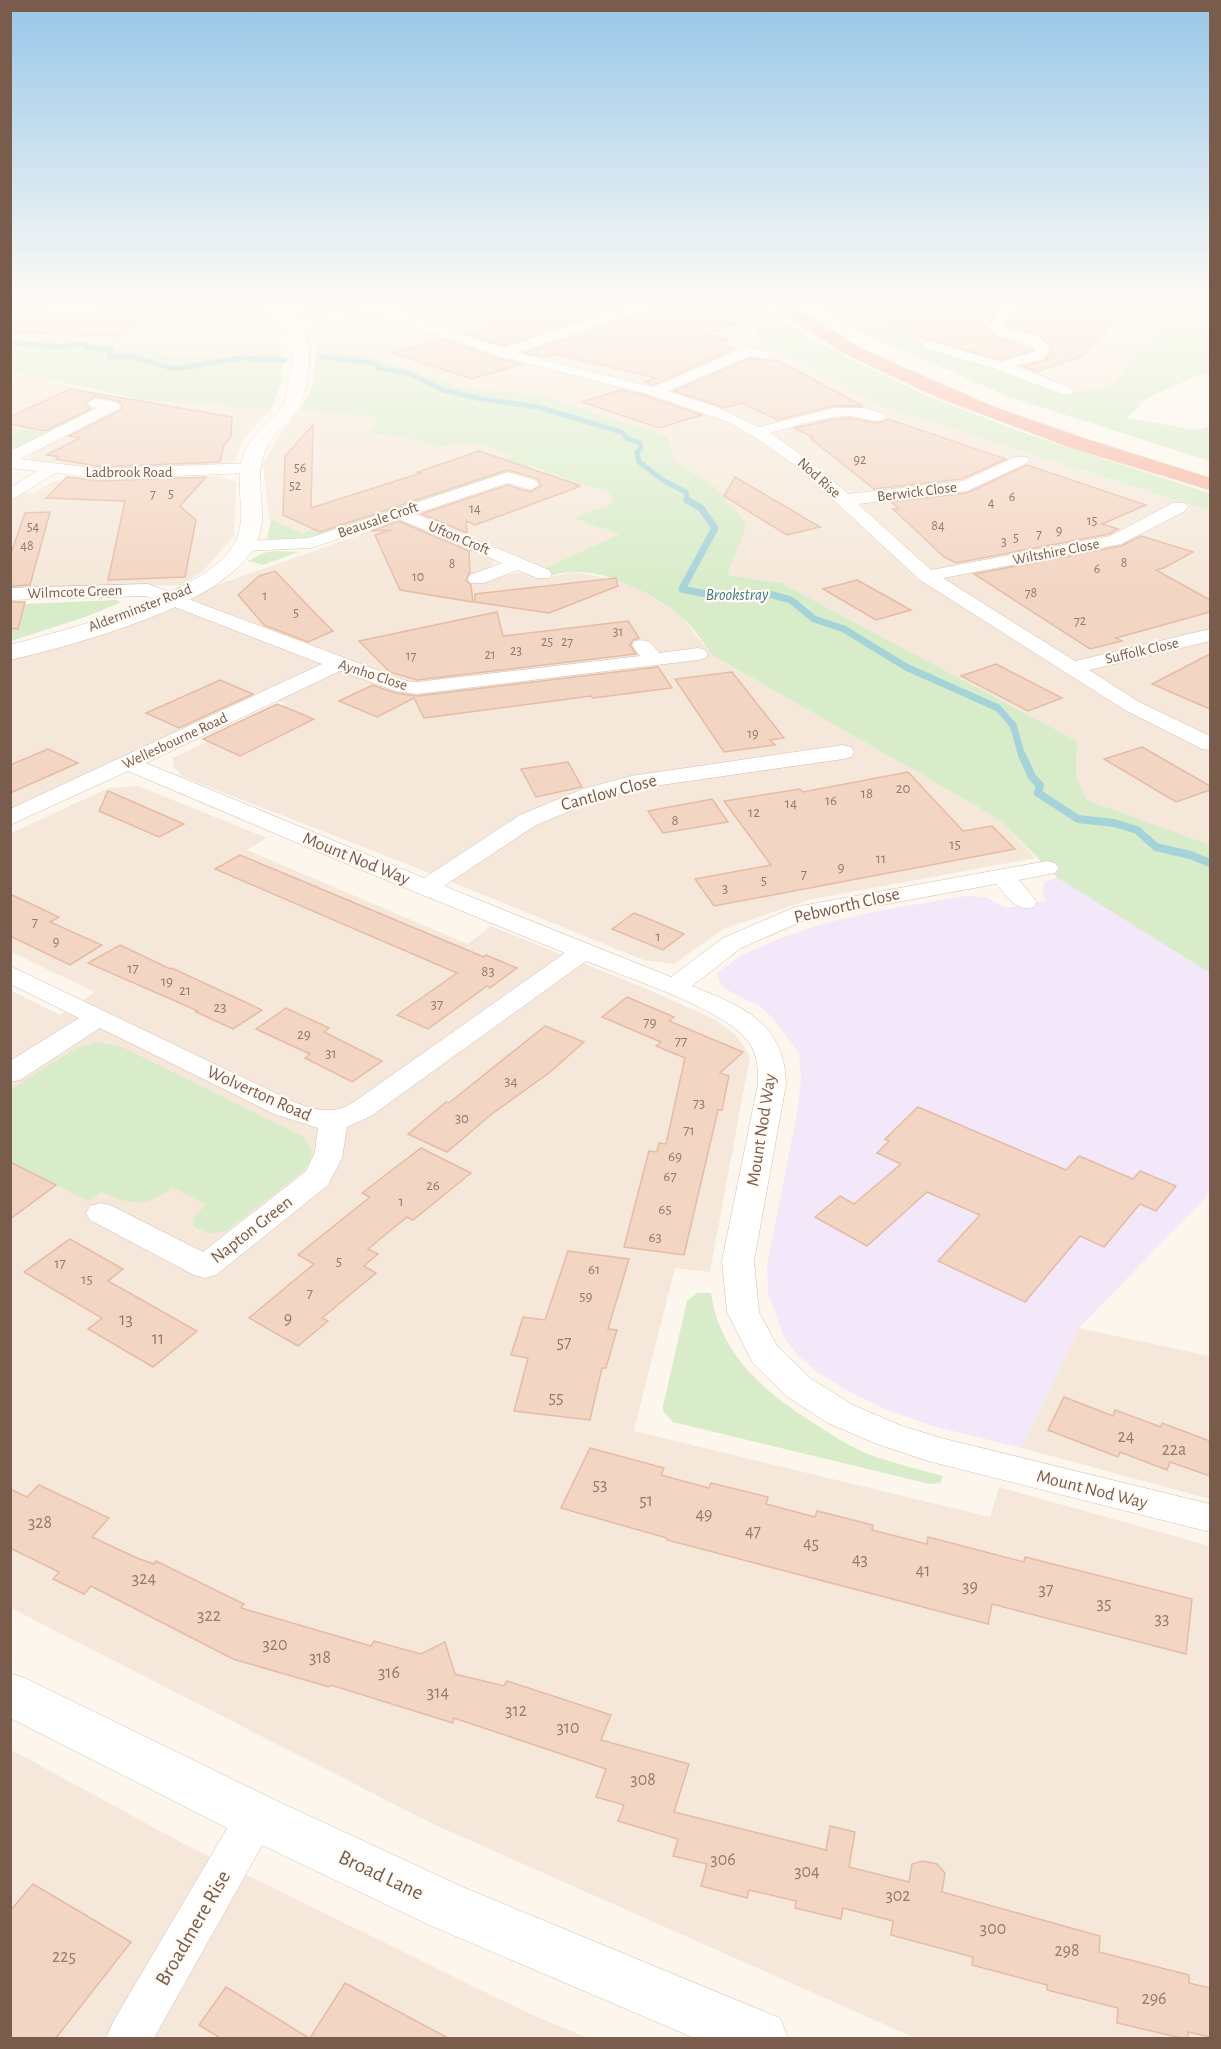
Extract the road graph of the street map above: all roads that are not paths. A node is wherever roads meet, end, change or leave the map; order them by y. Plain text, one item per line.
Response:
1 (293, 399) edge
2 (673, 399) edge
3 (961, 399) edge
4 (995, 399) edge
5 (95, 403) dead end
6 (876, 411) dead end
7 (757, 432) junction
8 (10, 458) edge
9 (1021, 460) dead end
10 (10, 463) edge
11 (249, 468) junction
12 (51, 469) junction
13 (1210, 470) edge
14 (530, 477) dead end
15 (1210, 484) edge
16 (10, 496) edge
17 (844, 500) junction
18 (1179, 507) dead end
19 (399, 513) junction
20 (245, 546) junction
21 (520, 563) junction
22 (543, 574) dead end
23 (927, 576) junction
24 (477, 579) dead end
25 (10, 594) edge
26 (174, 598) junction
27 (1210, 635) edge
28 (10, 652) edge
29 (698, 654) dead end
30 (339, 664) junction
31 (1074, 667) junction
32 (1210, 744) edge
33 (843, 752) dead end
34 (816, 756) junction
35 (128, 763) junction
36 (832, 777) dead end
37 (10, 818) edge
38 (1047, 868) dead end
39 (1002, 876) junction
40 (425, 888) junction
41 (1025, 902) dead end
42 (584, 951) junction
43 (10, 974) edge
44 (674, 987) junction
45 (98, 1018) junction
46 (10, 1074) edge
47 (332, 1123) junction
48 (101, 1213) dead end
49 (1210, 1518) edge
50 (10, 1694) edge
51 (257, 1818) junction
52 (129, 2038) edge
53 (760, 2038) edge

1 - 11 street
2 - 7 street, Nod Rise
3 - 15 highway
4 - 13 highway
5 - 8 street
6 - 7 street
7 - 17 street, Nod Rise
9 - 17 street, Berwick Close
10 - 12 street, Ladbrook Road
11 - 12 street, Ladbrook Road
11 - 20 street
12 - 16 street
14 - 19 street, Beausale Croft
17 - 23 street, Nod Rise
18 - 23 street, Wiltshire Close
19 - 20 street, Beausale Croft
19 - 21 street, Ufton Croft
20 - 26 street, Alderminster Road
21 - 22 street, Ufton Croft
21 - 24 street, Ufton Croft
23 - 31 street, Nod Rise
25 - 26 street, Wilmcote Green
26 - 28 street, Alderminster Road
26 - 30 street, Aynho Close
27 - 31 street, Suffolk Close
29 - 30 street, Aynho Close
30 - 35 street, Wellesbourne Road
31 - 32 street, Nod Rise
33 - 34 street, Cantlow Close
34 - 36 street
34 - 40 street, Cantlow Close
35 - 37 street, Wellesbourne Road
35 - 40 street, Mount Nod Way
38 - 39 street, Pebworth Close
39 - 41 street
39 - 44 street, Pebworth Close
40 - 42 street, Mount Nod Way
42 - 44 street, Mount Nod Way
42 - 47 street, Wolverton Road
43 - 45 street, Wolverton Road
44 - 49 street, Mount Nod Way
45 - 46 street
45 - 47 street, Wolverton Road
47 - 48 street, Napton Green
50 - 51 street, Broad Lane
51 - 52 street, Broadmere Rise
51 - 53 street, Broad Lane

